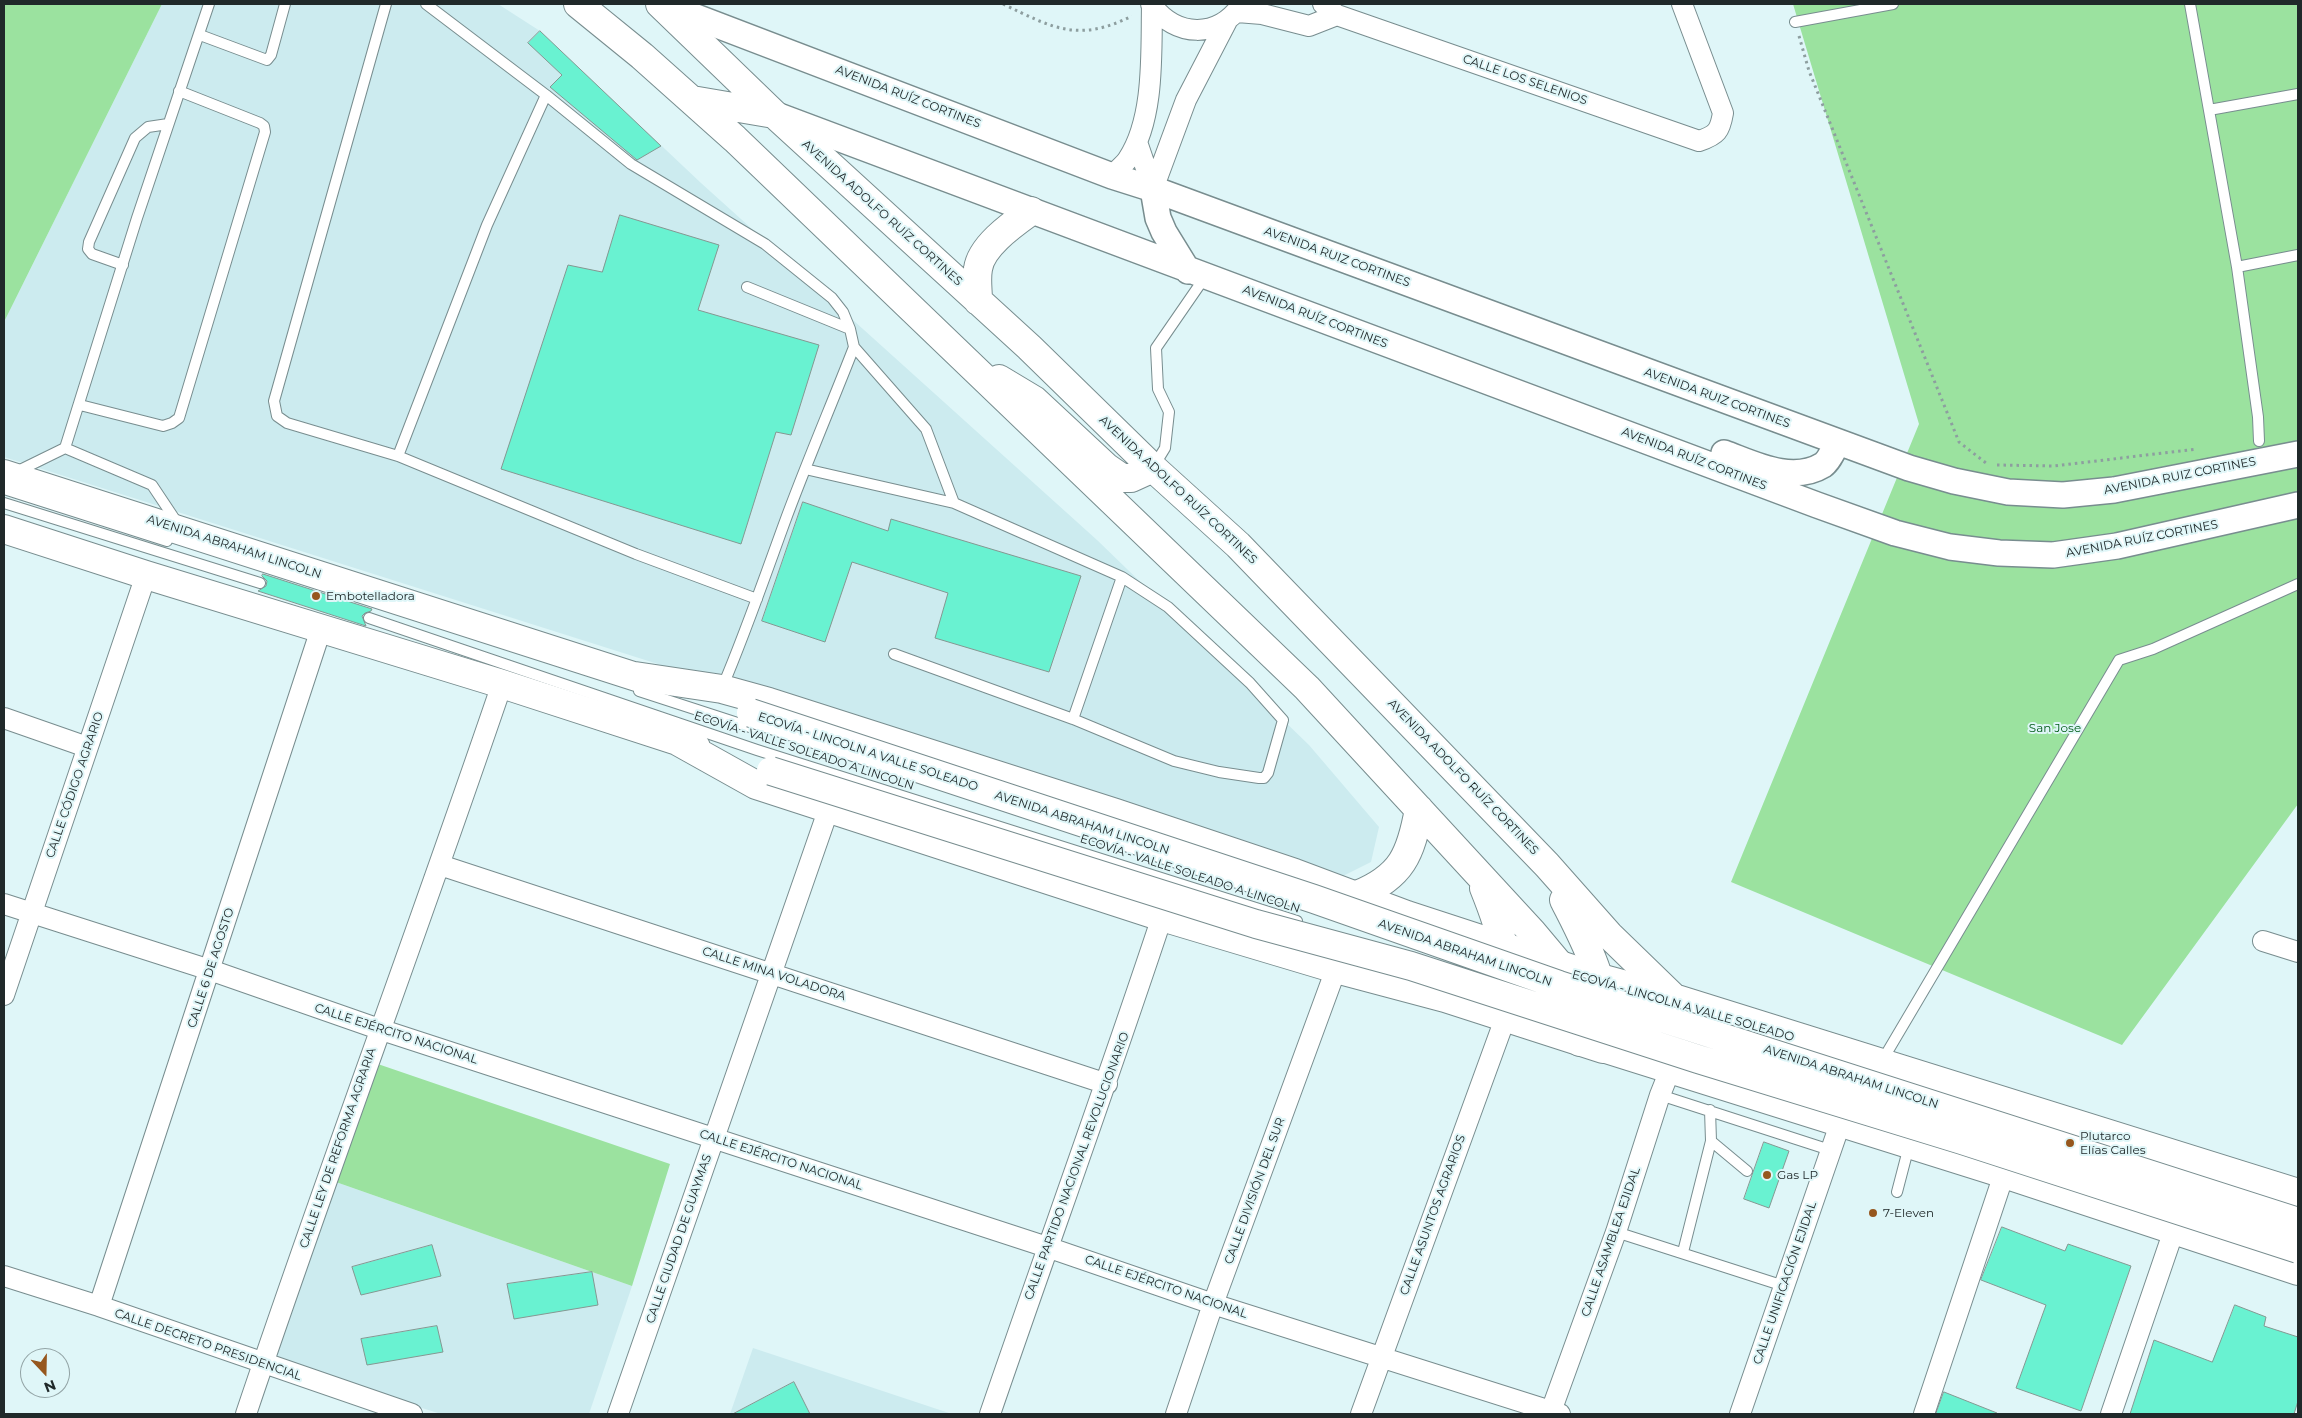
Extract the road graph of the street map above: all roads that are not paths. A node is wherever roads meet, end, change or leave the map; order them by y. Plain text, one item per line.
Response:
1 (209, 4) edge
2 (285, 4) edge
3 (386, 4) edge
4 (426, 4) edge
5 (578, 4) edge
6 (661, 4) edge
7 (1152, 4) edge
8 (1682, 4) edge
9 (1893, 4) edge
10 (2190, 4) edge
11 (1342, 11) edge
12 (1235, 12) edge
13 (1795, 22) road end
14 (200, 35) junction
15 (179, 91) junction
16 (2298, 94) edge
17 (546, 95) junction
18 (692, 100) junction
19 (2209, 110) junction
20 (774, 114) junction
21 (168, 124) junction
22 (1137, 142) junction
23 (1112, 176) junction
24 (1154, 189) junction
25 (1031, 211) junction
26 (2298, 255) edge
27 (122, 265) junction
28 (2237, 267) junction
29 (1197, 273) junction
30 (747, 287) dead end
31 (978, 301) junction
32 (850, 329) junction
33 (854, 347) junction
34 (966, 363) junction
35 (1529, 397) junction
36 (80, 405) junction
37 (2259, 441) dead end
38 (1838, 442) junction
39 (65, 448) junction
40 (2298, 454) edge
41 (398, 456) junction
42 (1153, 468) junction
43 (805, 469) junction
44 (5, 480) edge
45 (4, 503) edge
46 (954, 503) junction
47 (2298, 505) edge
48 (4, 529) edge
49 (181, 538) junction
50 (146, 575) junction
51 (1122, 578) junction
52 (260, 583) dead end
53 (2298, 584) edge
54 (757, 598) junction
55 (369, 618) dead end
56 (322, 629) junction
57 (894, 654) dead end
58 (631, 682) junction
59 (502, 684) junction
60 (722, 689) junction
61 (4, 718) edge
62 (1073, 719) junction
63 (769, 733) dead end
64 (678, 742) junction
65 (88, 747) junction
66 (829, 808) junction
67 (1419, 809) junction
68 (1137, 852) dead end
69 (440, 865) junction
70 (1547, 865) junction
71 (1480, 875) junction
72 (1357, 895) junction
73 (4, 904) edge
74 (32, 912) junction
75 (1407, 915) junction
76 (1162, 916) junction
77 (1307, 925) dead end
78 (1345, 937) dead end
79 (2263, 941) dead end
80 (1420, 952) junction
81 (2298, 952) edge
82 (1558, 963) junction
83 (1507, 967) junction
84 (1336, 969) junction
85 (210, 970) junction
86 (770, 972) junction
87 (1390, 982) junction
88 (1574, 988) junction
89 (4, 995) edge
90 (1674, 998) junction
91 (1506, 1016) junction
92 (1599, 1018) junction
93 (379, 1030) junction
94 (1659, 1033) dead end
95 (1716, 1049) dead end
96 (1810, 1054) dead end
97 (1783, 1068) dead end
98 (1884, 1068) junction
99 (1670, 1070) junction
100 (1107, 1084) junction
101 (1660, 1095) junction
102 (1710, 1110) junction
103 (2018, 1113) dead end
104 (1840, 1124) junction
105 (2011, 1133) dead end
106 (714, 1138) junction
107 (1711, 1141) junction
108 (1909, 1145) junction
109 (1830, 1150) junction
110 (2130, 1151) dead end
111 (2158, 1161) dead end
112 (2124, 1169) dead end
113 (1747, 1172) dead end
114 (2004, 1174) junction
115 (1897, 1192) dead end
116 (2298, 1193) edge
117 (2298, 1222) edge
118 (2174, 1230) junction
119 (2298, 1230) edge
120 (1616, 1232) junction
121 (1047, 1247) junction
122 (2298, 1249) edge
123 (1683, 1252) junction
124 (2298, 1271) edge
125 (4, 1276) edge
126 (1784, 1286) junction
127 (1213, 1304) junction
128 (98, 1306) junction
129 (1380, 1356) junction
130 (263, 1364) junction
131 (1554, 1413) edge
132 (246, 1414) edge
133 (412, 1414) edge
134 (618, 1414) edge
135 (990, 1414) edge
136 (1176, 1414) edge
137 (1361, 1414) edge
138 (1740, 1414) edge
139 (1924, 1414) edge
140 (2113, 1414) edge

1 - 14 lane
2 - 14 lane
3 - 41 lane
4 - 17 lane
5 - 18 main road
6 - 20 main road, AVENIDA ADOLFO RUÍZ CORTINES
6 - 23 street, AVENIDA RUÍZ CORTINES
7 - 12 street
7 - 22 street
8 - 11 street, CALLE LOS SELENIOS
9 - 13 lane
10 - 19 lane
11 - 12 street, CALLE LOS SELENIOS
12 - 24 street
14 - 15 lane
15 - 21 lane
15 - 36 lane
16 - 19 lane
17 - 32 lane
17 - 41 lane
18 - 20 main road
18 - 34 main road
19 - 28 lane
20 - 25 street, AVENIDA RUÍZ CORTINES
20 - 31 main road, AVENIDA ADOLFO RUÍZ CORTINES
21 - 27 lane
21 - 27 lane
22 - 23 street
22 - 24 street
23 - 24 street, AVENIDA RUÍZ CORTINES
24 - 29 street
24 - 38 street, AVENIDA RUIZ CORTINES
25 - 29 street, AVENIDA RUÍZ CORTINES
25 - 31 main road
26 - 28 lane
27 - 36 lane
28 - 37 lane
29 - 35 street, AVENIDA RUÍZ CORTINES
29 - 42 lane
30 - 32 lane
31 - 42 main road, AVENIDA ADOLFO RUÍZ CORTINES
32 - 33 lane
33 - 43 lane
33 - 46 lane
34 - 42 main road
34 - 67 main road
35 - 38 street
35 - 47 street, AVENIDA RUÍZ CORTINES
36 - 39 lane
38 - 40 street, AVENIDA RUIZ CORTINES
39 - 44 lane
39 - 49 lane
41 - 54 lane
42 - 70 main road, AVENIDA ADOLFO RUÍZ CORTINES
43 - 46 lane
43 - 54 lane
44 - 49 main road, AVENIDA ABRAHAM LINCOLN
45 - 52 lane
46 - 51 lane
48 - 50 main road
49 - 58 main road, AVENIDA ABRAHAM LINCOLN
50 - 56 main road
50 - 65 street, CALLE CÓDIGO AGRARIO
51 - 62 lane
51 - 62 lane
53 - 98 lane
54 - 60 lane
55 - 77 lane, ECOVÍA - VALLE SOLEADO A LINCOLN
56 - 59 main road
56 - 85 street, CALLE 6 DE AGOSTO
57 - 62 lane
58 - 60 main road, AVENIDA ABRAHAM LINCOLN
58 - 63 lane, ECOVÍA - LINCOLN A VALLE SOLEADO
58 - 117 main road, AVENIDA ABRAHAM LINCOLN, bridge
59 - 64 main road
59 - 69 street, CALLE LEY DE REFORMA AGRARIA
60 - 72 main road, AVENIDA ABRAHAM LINCOLN
61 - 65 street
64 - 66 main road, AVENIDA ABRAHAM LINCOLN
64 - 122 main road, bridge
65 - 74 street, CALLE CÓDIGO AGRARIO
66 - 76 main road, AVENIDA ABRAHAM LINCOLN
66 - 86 street, CALLE CIUDAD DE GUAYMAS
67 - 71 main road
67 - 72 main road
68 - 80 lane, ECOVÍA - LINCOLN A VALLE SOLEADO
69 - 86 street, CALLE MINA VOLADORA
69 - 93 street, CALLE LEY DE REFORMA AGRARIA
70 - 90 main road, AVENIDA ADOLFO RUÍZ CORTINES
70 - 92 main road
71 - 82 main road
71 - 83 main road
72 - 75 main road, AVENIDA ABRAHAM LINCOLN
73 - 74 street, CALLE EJÉRCITO NACIONAL
74 - 85 street, CALLE EJÉRCITO NACIONAL
74 - 89 street, CALLE CÓDIGO AGRARIO
75 - 80 main road
75 - 83 main road, AVENIDA ABRAHAM LINCOLN
76 - 84 main road, AVENIDA ABRAHAM LINCOLN
76 - 100 street, CALLE PARTIDO NACIONAL REVOLUCIONARIO
78 - 80 lane
79 - 81 street
80 - 83 lane, ECOVÍA - LINCOLN A VALLE SOLEADO
80 - 83 lane
80 - 87 main road
82 - 83 main road, AVENIDA ABRAHAM LINCOLN
82 - 88 main road
82 - 92 main road, AVENIDA ABRAHAM LINCOLN
83 - 88 lane, ECOVÍA - LINCOLN A VALLE SOLEADO
83 - 91 main road
83 - 92 lane
84 - 87 main road, AVENIDA ABRAHAM LINCOLN
84 - 127 street, CALLE DIVISIÓN DEL SUR
85 - 93 street, CALLE EJÉRCITO NACIONAL
85 - 128 street, CALLE 6 DE AGOSTO
86 - 100 street, CALLE MINA VOLADORA
86 - 106 street, CALLE CIUDAD DE GUAYMAS
87 - 91 main road, AVENIDA ABRAHAM LINCOLN
88 - 92 main road
90 - 92 main road, AVENIDA ABRAHAM LINCOLN
90 - 98 main road, AVENIDA ABRAHAM LINCOLN
91 - 92 main road, AVENIDA ABRAHAM LINCOLN
91 - 129 street, CALLE ASUNTOS AGRARIOS
92 - 96 lane, ECOVÍA - LINCOLN A VALLE SOLEADO
92 - 99 main road, AVENIDA ABRAHAM LINCOLN
93 - 106 street, CALLE EJÉRCITO NACIONAL
93 - 130 street, CALLE LEY DE REFORMA AGRARIA
94 - 95 lane
97 - 105 lane
98 - 103 lane
98 - 116 main road, AVENIDA ABRAHAM LINCOLN
99 - 101 street, CALLE ASAMBLEA EJIDAL
99 - 104 main road, AVENIDA ABRAHAM LINCOLN
100 - 121 street, CALLE PARTIDO NACIONAL REVOLUCIONARIO
101 - 102 lane
101 - 120 street, CALLE ASAMBLEA EJIDAL
102 - 107 lane
102 - 109 lane
104 - 108 main road, AVENIDA ABRAHAM LINCOLN
104 - 109 street, CALLE UNIFICACIÓN EJIDAL
106 - 121 street, CALLE EJÉRCITO NACIONAL
106 - 134 street, CALLE CIUDAD DE GUAYMAS
107 - 113 lane
107 - 123 lane
108 - 114 main road, AVENIDA ABRAHAM LINCOLN
108 - 115 lane
109 - 126 street, CALLE UNIFICACIÓN EJIDAL
110 - 111 lane
112 - 119 lane
114 - 118 main road, AVENIDA ABRAHAM LINCOLN
114 - 139 street
118 - 124 main road, AVENIDA ABRAHAM LINCOLN
118 - 140 street
120 - 123 lane
120 - 131 street, CALLE ASAMBLEA EJIDAL
121 - 127 street, CALLE EJÉRCITO NACIONAL
121 - 135 street, CALLE PARTIDO NACIONAL REVOLUCIONARIO
123 - 126 lane
125 - 128 street, CALLE DECRETO PRESIDENCIAL
126 - 138 street, CALLE UNIFICACIÓN EJIDAL
127 - 129 street, CALLE EJÉRCITO NACIONAL
127 - 136 street, CALLE DIVISIÓN DEL SUR
128 - 130 street, CALLE DECRETO PRESIDENCIAL
129 - 131 street, CALLE EJÉRCITO NACIONAL
129 - 137 street, CALLE ASUNTOS AGRARIOS
130 - 132 street, CALLE LEY DE REFORMA AGRARIA
130 - 133 street, CALLE DECRETO PRESIDENCIAL

